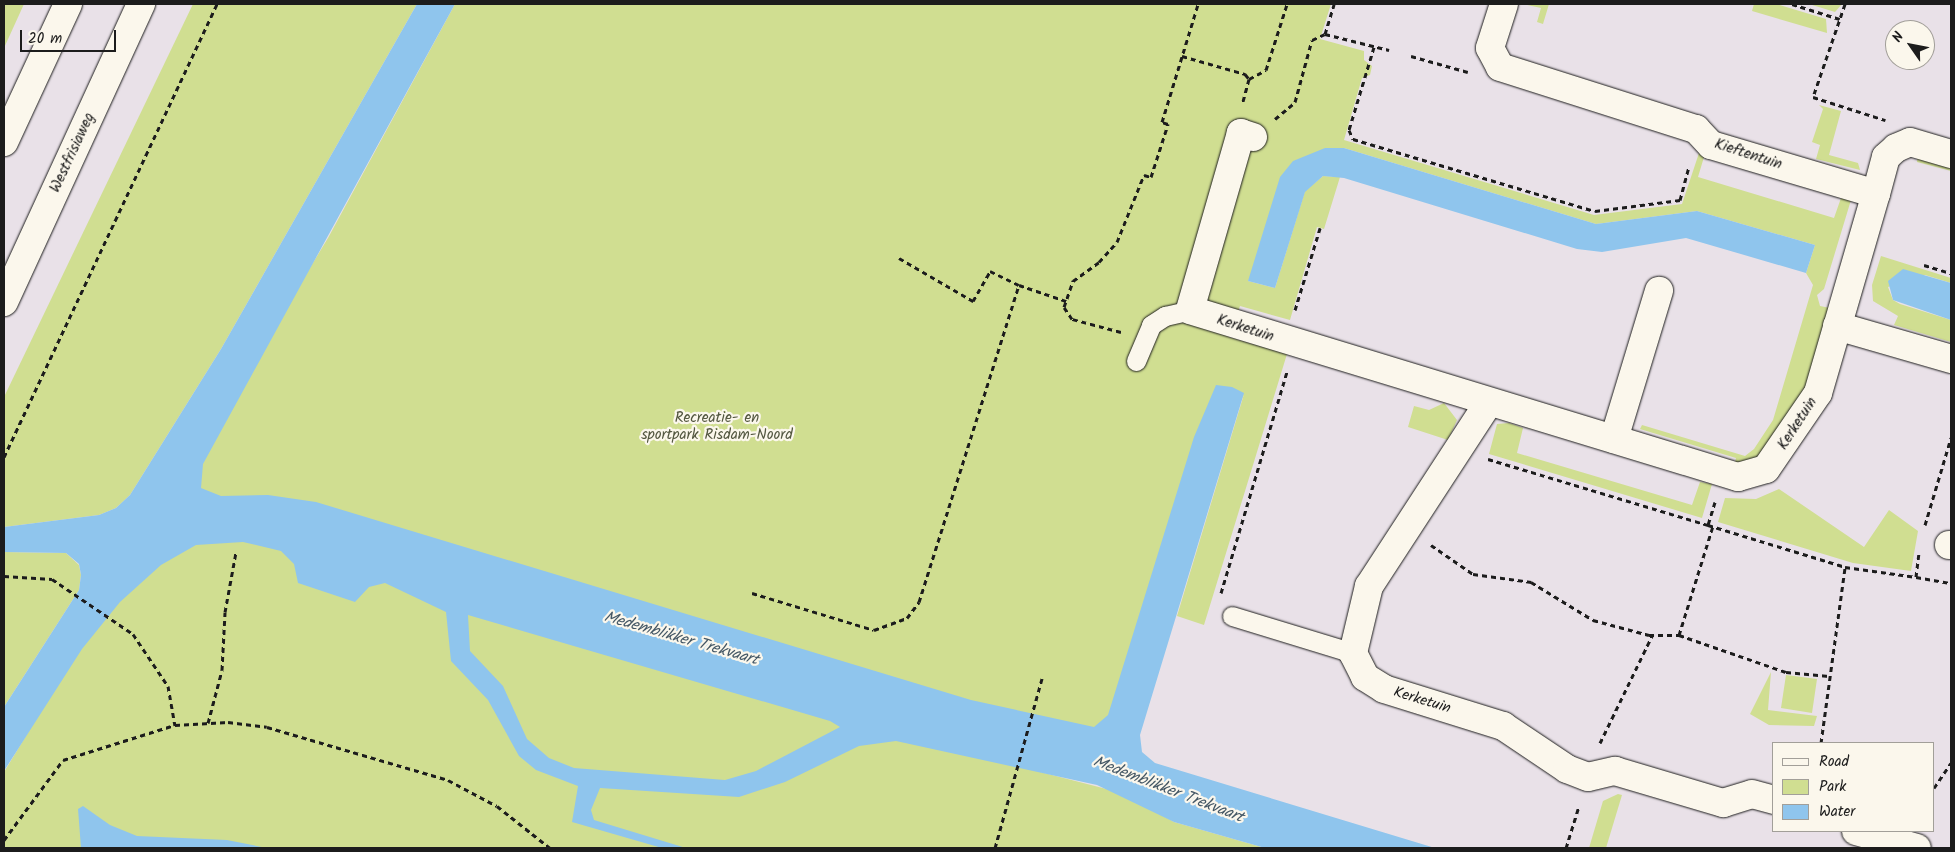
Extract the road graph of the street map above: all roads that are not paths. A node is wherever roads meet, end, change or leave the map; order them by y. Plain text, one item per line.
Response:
1 (68, 4) edge
2 (141, 4) edge
3 (1504, 4) edge
4 (1247, 135) road end
5 (4, 142) edge
6 (1951, 154) edge
7 (1876, 194) junction
8 (1659, 291) dead end
9 (4, 302) edge
10 (1190, 310) junction
11 (1837, 326) junction
12 (1951, 359) edge
13 (1136, 361) dead end
14 (1489, 402) junction
15 (1614, 440) junction
16 (1232, 616) road end
17 (1353, 652) junction
18 (1772, 799) edge
19 (1860, 832) edge
20 (1917, 848) edge

1 - 5 main road
2 - 9 main road, Westfrisiaweg
3 - 7 main road, Kieftentuin
4 - 10 main road
6 - 7 main road
7 - 11 main road, Kerketuin
8 - 15 main road
10 - 13 lane
10 - 14 main road, Kerketuin
11 - 12 main road
11 - 15 main road, Kerketuin
14 - 15 main road, Kerketuin
14 - 17 main road
16 - 17 lane
17 - 18 main road, Kerketuin
19 - 20 main road

